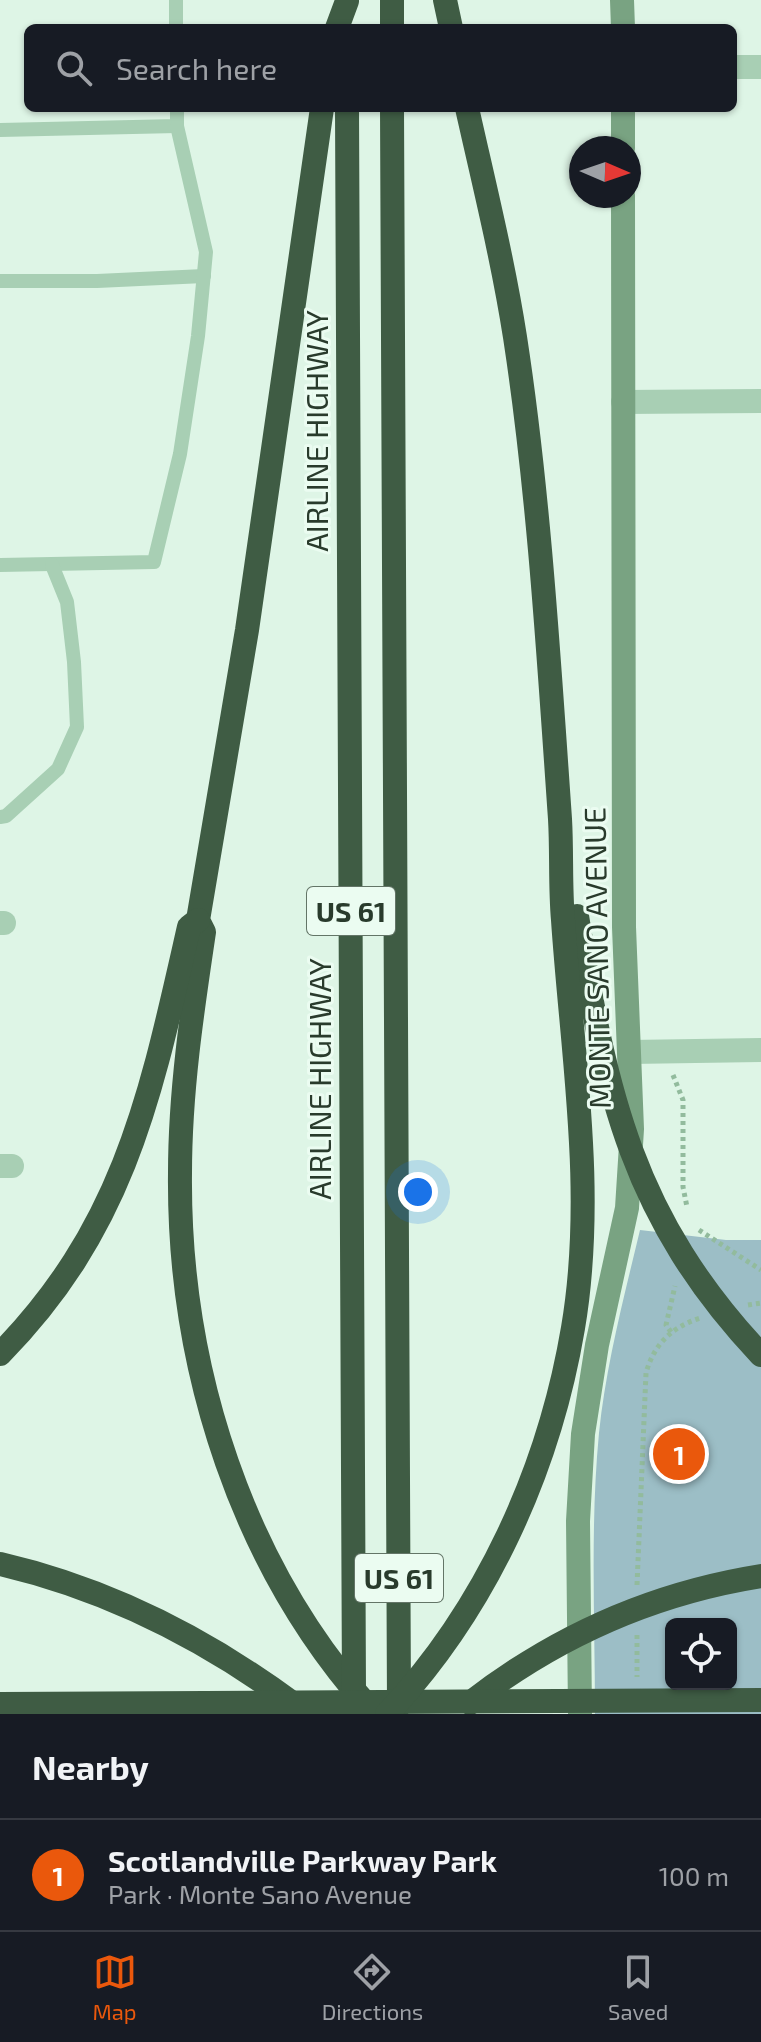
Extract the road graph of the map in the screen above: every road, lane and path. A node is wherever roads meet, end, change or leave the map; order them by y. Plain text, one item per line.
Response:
1 (176, 0) edge
2 (392, 0) edge
3 (445, 0) edge
4 (622, 0) edge
5 (347, 1) edge
6 (176, 24) edge
7 (338, 24) edge
8 (347, 24) edge
9 (392, 24) edge
10 (450, 24) edge
11 (623, 24) edge
12 (737, 67) edge
13 (761, 67) edge
14 (177, 112) edge
15 (321, 112) edge
16 (347, 112) edge
17 (392, 112) edge
18 (468, 112) edge
19 (623, 112) edge
20 (177, 126) junction
21 (0, 130) edge
22 (623, 136) edge
23 (623, 208) edge
24 (204, 276) junction
25 (0, 281) edge
26 (761, 401) edge
27 (623, 402) junction
28 (0, 565) edge
29 (52, 565) junction
30 (0, 817) edge
31 (560, 823) junction
32 (198, 920) junction
33 (761, 1050) edge
34 (630, 1052) junction
35 (664, 1052) junction
36 (690, 1214) dead end
37 (695, 1223) dead end
38 (761, 1270) edge
39 (761, 1303) edge
40 (739, 1307) dead end
41 (715, 1312) dead end
42 (0, 1354) edge
43 (761, 1355) edge
44 (0, 1564) edge
45 (761, 1576) edge
46 (637, 1590) dead end
47 (637, 1621) dead end
48 (637, 1683) dead end
49 (761, 1700) edge
50 (0, 1704) edge
51 (307, 1714) edge
52 (354, 1714) edge
53 (375, 1714) edge
54 (387, 1714) edge
55 (399, 1714) edge
56 (456, 1714) edge
57 (580, 1714) edge

1 - 6 lane
2 - 9 highway
3 - 10 highway
4 - 11 street
5 - 7 highway
5 - 8 highway
12 - 13 street
14 - 20 lane
15 - 32 highway
16 - 52 highway, AIRLINE HIGHWAY / US 61
17 - 55 highway, US 61
18 - 31 highway
19 - 22 street
20 - 21 lane
20 - 24 lane
23 - 27 street, MONTE SANO AVENUE
24 - 25 lane
24 - 29 lane
26 - 27 street
27 - 34 street, MONTE SANO AVENUE
28 - 29 lane
29 - 30 lane
31 - 43 highway
31 - 54 highway
32 - 42 highway
32 - 53 highway
33 - 35 street
34 - 35 street
34 - 57 street, MONTE SANO AVENUE
35 - 36 path
37 - 38 path
39 - 40 path
41 - 46 path
44 - 51 highway
45 - 56 highway
47 - 48 path
49 - 50 highway

